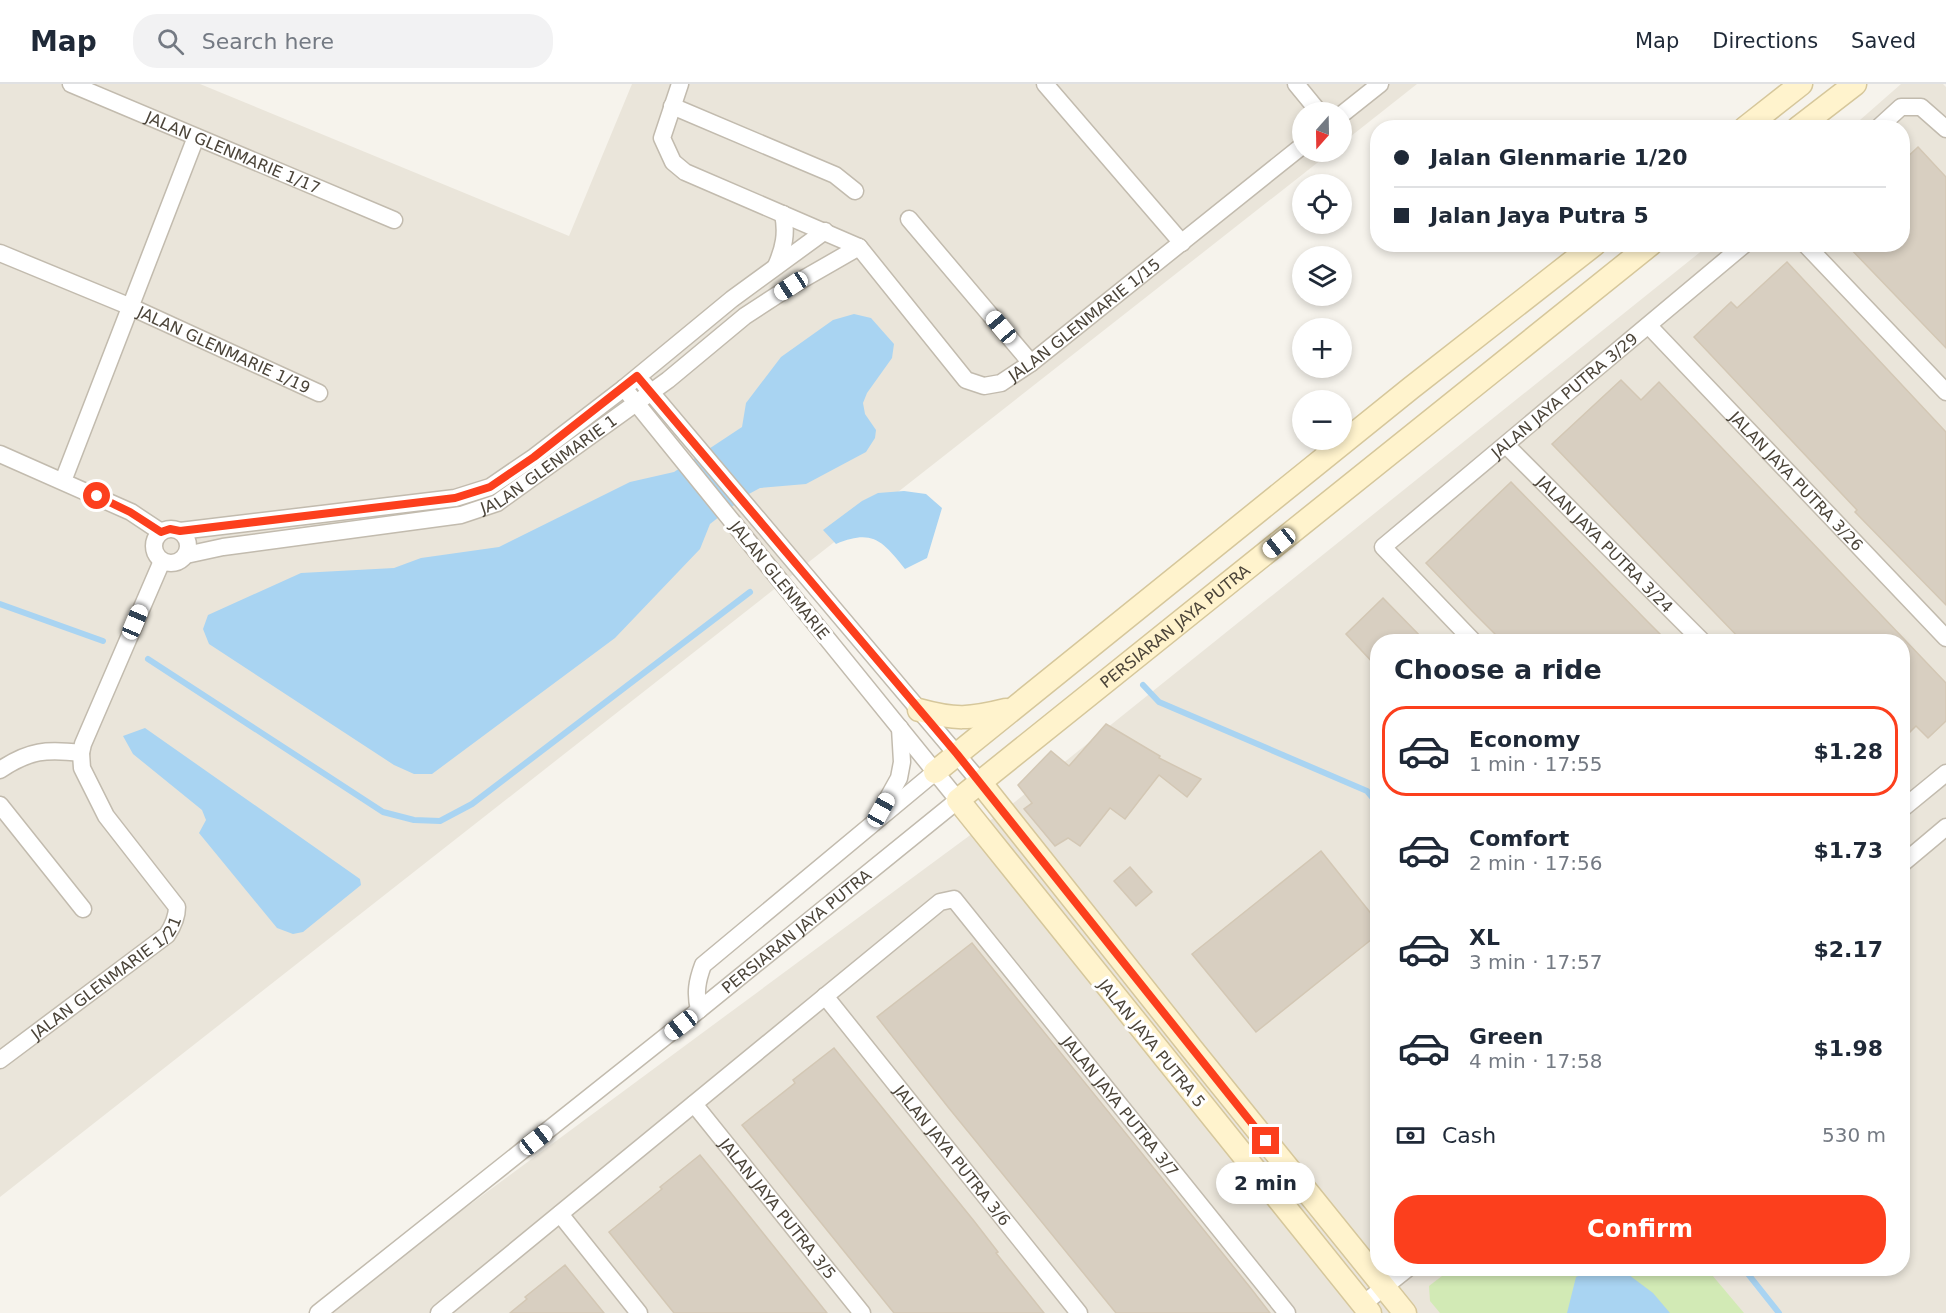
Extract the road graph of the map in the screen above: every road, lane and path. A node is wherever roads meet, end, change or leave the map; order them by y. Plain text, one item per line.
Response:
1 (71, 84) edge
2 (680, 84) edge
3 (1045, 84) edge
4 (1296, 84) edge
5 (1380, 84) edge
6 (1801, 84) edge
7 (1855, 84) edge
8 (1310, 102) edge
9 (672, 106) junction
10 (1352, 106) edge
11 (1755, 120) edge
12 (1808, 120) edge
13 (1887, 120) edge
14 (1946, 129) edge
15 (196, 137) junction
16 (1292, 154) edge
17 (855, 191) dead end
18 (783, 214) junction
19 (909, 219) dead end
20 (394, 220) dead end
21 (825, 231) junction
22 (1182, 243) junction
23 (859, 247) junction
24 (1585, 252) edge
25 (1641, 252) edge
26 (1735, 252) edge
27 (1813, 252) edge
28 (0, 253) edge
29 (776, 267) junction
30 (732, 299) junction
31 (131, 307) junction
32 (745, 316) junction
33 (1649, 326) junction
34 (1031, 363) junction
35 (637, 376) junction
36 (624, 388) junction
37 (651, 392) junction
38 (1946, 392) edge
39 (319, 393) dead end
40 (636, 403) junction
41 (1506, 445) junction
42 (0, 454) edge
43 (63, 481) junction
44 (388, 506) junction
45 (326, 514) junction
46 (390, 525) junction
47 (180, 531) junction
48 (161, 532) junction
49 (329, 532) junction
50 (186, 555) junction
51 (162, 561) junction
52 (1466, 634) edge
53 (1695, 634) edge
54 (1946, 638) edge
55 (1013, 708) junction
56 (919, 710) junction
57 (900, 728) junction
58 (81, 753) junction
59 (957, 754) junction
60 (0, 770) edge
61 (935, 772) junction
62 (1946, 773) edge
63 (980, 782) junction
64 (958, 800) junction
65 (1910, 802) edge
66 (0, 805) edge
67 (874, 823) junction
68 (1946, 827) edge
69 (1910, 850) edge
70 (83, 909) dead end
71 (825, 996) junction
72 (699, 1010) junction
73 (0, 1060) edge
74 (694, 1104) junction
75 (560, 1214) junction
76 (1370, 1270) edge
77 (1375, 1276) edge
78 (1398, 1276) edge
79 (1384, 1287) junction
80 (1367, 1309) edge
81 (318, 1313) edge
82 (439, 1313) edge
83 (639, 1313) edge
84 (862, 1313) edge
85 (1079, 1313) edge
86 (1287, 1313) edge
87 (1405, 1313) edge

1 - 15 street, JALAN GLENMARIE 1/17
2 - 9 street, JALAN GLENMARIE 1/15
3 - 22 street
4 - 8 street
5 - 10 street
6 - 11 street
7 - 12 street
9 - 17 street
9 - 18 street, JALAN GLENMARIE 1/15
13 - 14 street
15 - 20 street, JALAN GLENMARIE 1/17
15 - 31 street
16 - 22 street, JALAN GLENMARIE 1/15
18 - 21 street, JALAN GLENMARIE 1/15
18 - 29 street
19 - 34 street
21 - 23 street, JALAN GLENMARIE 1/15
21 - 29 street, JALAN GLENMARIE 1
22 - 34 street, JALAN GLENMARIE 1/15
23 - 32 street, JALAN GLENMARIE 1
23 - 34 street, JALAN GLENMARIE 1/15
24 - 55 street, PERSIARAN JAYA PUTRA
25 - 63 street, PERSIARAN JAYA PUTRA
26 - 33 street, JALAN JAYA PUTRA 3/29
27 - 38 street
28 - 31 street, JALAN GLENMARIE 1/19
29 - 30 street, JALAN GLENMARIE 1
30 - 32 street
30 - 35 street, JALAN GLENMARIE 1
31 - 39 street, JALAN GLENMARIE 1/19
31 - 43 street
32 - 37 street, JALAN GLENMARIE 1
33 - 41 street, JALAN JAYA PUTRA 3/29
33 - 54 street, JALAN JAYA PUTRA 3/26
35 - 36 street, JALAN GLENMARIE 1
35 - 37 street, JALAN GLENMARIE
36 - 40 street, JALAN GLENMARIE
36 - 44 street, JALAN GLENMARIE 1
37 - 40 street, JALAN GLENMARIE 1
37 - 56 street, JALAN GLENMARIE
40 - 46 street, JALAN GLENMARIE 1
40 - 57 street, JALAN GLENMARIE
41 - 52 street, JALAN JAYA PUTRA 3/29
41 - 53 street, JALAN JAYA PUTRA 3/24
42 - 43 street
43 - 48 street
44 - 45 street, JALAN GLENMARIE 1
44 - 46 street
45 - 47 street, JALAN GLENMARIE 1
45 - 49 street
46 - 49 street, JALAN GLENMARIE 1
47 - 48 street
47 - 50 street
48 - 51 street
49 - 50 street, JALAN GLENMARIE 1
50 - 51 street
51 - 58 street
55 - 56 street
55 - 59 street, PERSIARAN JAYA PUTRA
56 - 59 street, JALAN GLENMARIE
57 - 61 street, JALAN GLENMARIE
57 - 67 street
58 - 60 street
58 - 73 street, JALAN GLENMARIE 1/21
59 - 61 street, PERSIARAN JAYA PUTRA
59 - 63 street, JALAN JAYA PUTRA 5
61 - 64 street, JALAN JAYA PUTRA 5
61 - 67 street, PERSIARAN JAYA PUTRA
62 - 65 street
63 - 64 street, PERSIARAN JAYA PUTRA
63 - 76 street, JALAN JAYA PUTRA 5
64 - 72 street, PERSIARAN JAYA PUTRA
64 - 80 street, JALAN JAYA PUTRA 5
66 - 70 street
67 - 72 street, PERSIARAN JAYA PUTRA
68 - 69 street
71 - 74 street
71 - 85 street, JALAN JAYA PUTRA 3/6
71 - 86 street, JALAN JAYA PUTRA 3/7
72 - 81 street, PERSIARAN JAYA PUTRA
74 - 75 street
74 - 84 street, JALAN JAYA PUTRA 3/5
75 - 82 street
75 - 83 street
77 - 79 street, JALAN JAYA PUTRA 5
78 - 79 street
79 - 80 street
79 - 87 street, JALAN JAYA PUTRA 5

